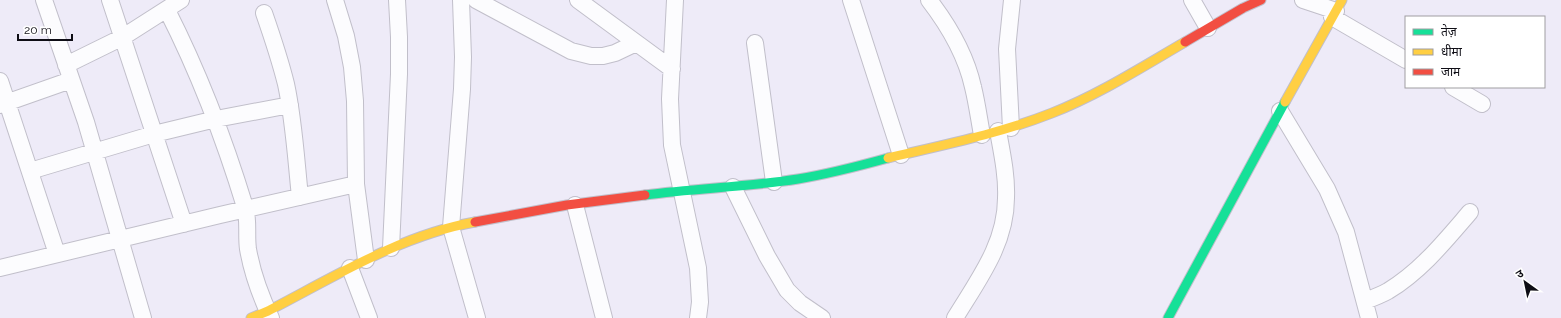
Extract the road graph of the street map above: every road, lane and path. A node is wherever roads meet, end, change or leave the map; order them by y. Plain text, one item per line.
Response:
1 (44, 0) edge
2 (110, 0) edge
3 (181, 0) edge
4 (334, 0) edge
5 (397, 0) edge
6 (461, 0) edge
7 (476, 0) edge
8 (578, 0) edge
9 (675, 0) edge
10 (851, 0) edge
11 (929, 0) edge
12 (1012, 0) edge
13 (1192, 0) edge
14 (1261, 0) edge
15 (1303, 0) edge
16 (1337, 9) edge
17 (168, 10) junction
18 (264, 13) dead end
19 (1208, 28) junction
20 (123, 38) junction
21 (636, 43) junction
22 (755, 43) dead end
23 (1405, 59) edge
24 (672, 69) junction
25 (69, 72) junction
26 (0, 81) edge
27 (1455, 88) edge
28 (4, 104) edge
29 (1482, 104) dead end
30 (290, 105) junction
31 (1280, 111) junction
32 (216, 119) junction
33 (1004, 129) junction
34 (154, 134) junction
35 (982, 135) junction
36 (95, 152) junction
37 (901, 155) junction
38 (30, 171) junction
39 (774, 182) junction
40 (356, 184) junction
41 (733, 187) junction
42 (681, 190) junction
43 (300, 197) junction
44 (575, 204) junction
45 (245, 209) junction
46 (1470, 212) dead end
47 (184, 224) junction
48 (451, 227) junction
49 (121, 240) junction
50 (391, 248) junction
51 (57, 254) junction
52 (366, 260) junction
53 (0, 268) edge
54 (350, 268) junction
55 (1365, 301) junction
56 (269, 315) edge
57 (143, 318) edge
58 (251, 318) edge
59 (369, 318) edge
60 (477, 318) edge
61 (604, 318) edge
62 (698, 318) edge
63 (822, 318) edge
64 (955, 318) edge
65 (1168, 318) edge
66 (1369, 318) edge

1 - 25 street
2 - 20 street
3 - 17 street
4 - 40 street
5 - 50 street
6 - 48 street
7 - 21 street
8 - 21 street
9 - 24 street
10 - 37 street
11 - 35 street
12 - 33 street
13 - 19 street
14 - 19 street
15 - 16 street
16 - 23 street
16 - 31 street
17 - 20 street
17 - 32 street
18 - 30 street
19 - 33 street
20 - 25 street
20 - 34 street
21 - 24 street
22 - 39 street
24 - 42 street
25 - 28 street
25 - 36 street
26 - 28 street
27 - 29 street
28 - 38 street
30 - 32 street
30 - 43 street
31 - 55 street
31 - 65 street
32 - 34 street
32 - 45 street
33 - 35 street
33 - 64 street
34 - 36 street
34 - 47 street
35 - 37 street
36 - 38 street
36 - 49 street
37 - 39 street
38 - 51 street
39 - 41 street
40 - 43 street
40 - 52 street
41 - 42 street
41 - 63 street
42 - 44 street
42 - 62 street
43 - 45 street
44 - 48 street
44 - 61 street
45 - 47 street
45 - 56 street
46 - 55 street
47 - 49 street
48 - 50 street
48 - 60 street
49 - 51 street
49 - 57 street
50 - 52 street
51 - 53 street
52 - 54 street
54 - 56 street
54 - 59 street
55 - 66 street
56 - 58 street

